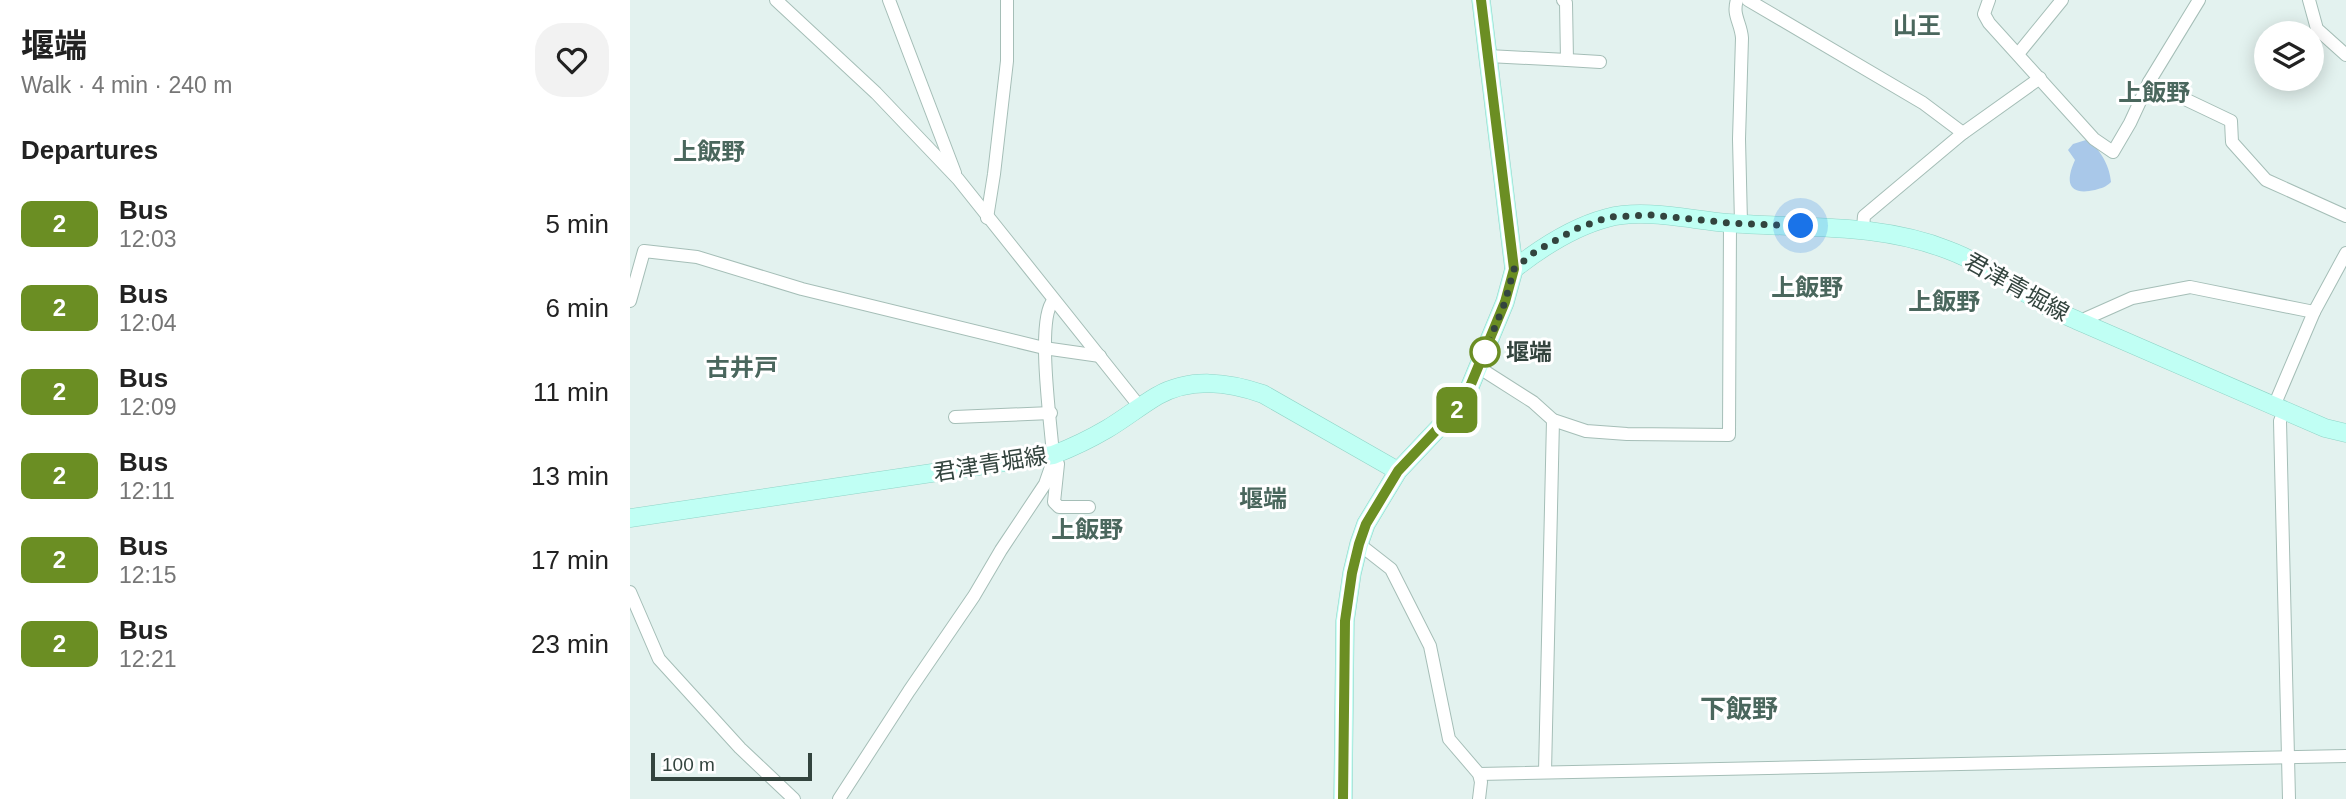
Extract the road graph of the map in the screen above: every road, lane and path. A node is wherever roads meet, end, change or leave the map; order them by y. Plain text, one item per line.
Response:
1 (776, 0) edge
2 (889, 0) edge
3 (1007, 0) edge
4 (1481, 0) edge
5 (1563, 0) edge
6 (1737, 0) edge
7 (1748, 0) edge
8 (1989, 0) edge
9 (2062, 0) edge
10 (2199, 0) edge
11 (2309, 0) edge
12 (2018, 54) junction
13 (1488, 55) junction
14 (2346, 55) edge
15 (1567, 60) junction
16 (1600, 62) dead end
17 (2040, 78) junction
18 (2149, 82) junction
19 (1963, 133) junction
20 (958, 179) junction
21 (2346, 216) edge
22 (986, 218) junction
23 (1735, 223) junction
24 (1863, 228) junction
25 (2346, 253) edge
26 (1514, 269) junction
27 (630, 301) edge
28 (1053, 301) junction
29 (2314, 312) junction
30 (2083, 323) junction
31 (1044, 348) junction
32 (1100, 356) junction
33 (1478, 367) junction
34 (1140, 407) junction
35 (2279, 408) junction
36 (1051, 413) junction
37 (955, 417) dead end
38 (1553, 420) junction
39 (2346, 433) edge
40 (1056, 454) junction
41 (1398, 471) junction
42 (1089, 507) dead end
43 (630, 518) edge
44 (1359, 544) junction
45 (630, 592) edge
46 (2288, 757) junction
47 (2346, 757) edge
48 (1545, 772) junction
49 (1479, 774) junction
50 (794, 799) edge
51 (839, 799) edge
52 (1343, 799) edge
53 (1479, 799) edge
54 (2289, 799) edge

1 - 20 street
2 - 20 street
3 - 22 street
4 - 13 main road
5 - 15 street
6 - 23 street
7 - 19 street
8 - 12 street
9 - 12 street
10 - 18 street
11 - 14 street
12 - 17 street
13 - 15 street
13 - 26 main road
15 - 16 street
17 - 18 street
17 - 19 street
18 - 21 street
19 - 24 street
20 - 22 street
22 - 28 street
23 - 24 main road, 君津青堀線
23 - 26 main road, 君津青堀線
23 - 38 street
24 - 30 main road, 君津青堀線
25 - 29 street
26 - 33 main road
27 - 31 street
28 - 31 street
28 - 32 street
29 - 30 street
29 - 35 street
30 - 35 main road, 君津青堀線
31 - 32 street
31 - 36 street
32 - 34 street
33 - 38 street
33 - 41 main road
34 - 40 main road, 君津青堀線
34 - 41 main road, 君津青堀線
35 - 39 main road, 君津青堀線
35 - 46 street
36 - 37 street
36 - 40 street
38 - 48 street
40 - 42 street
40 - 43 main road, 君津青堀線
40 - 51 street
41 - 44 main road
44 - 49 street
44 - 52 main road
45 - 50 street
46 - 47 street
46 - 48 street
46 - 54 street
48 - 49 street
49 - 53 street

